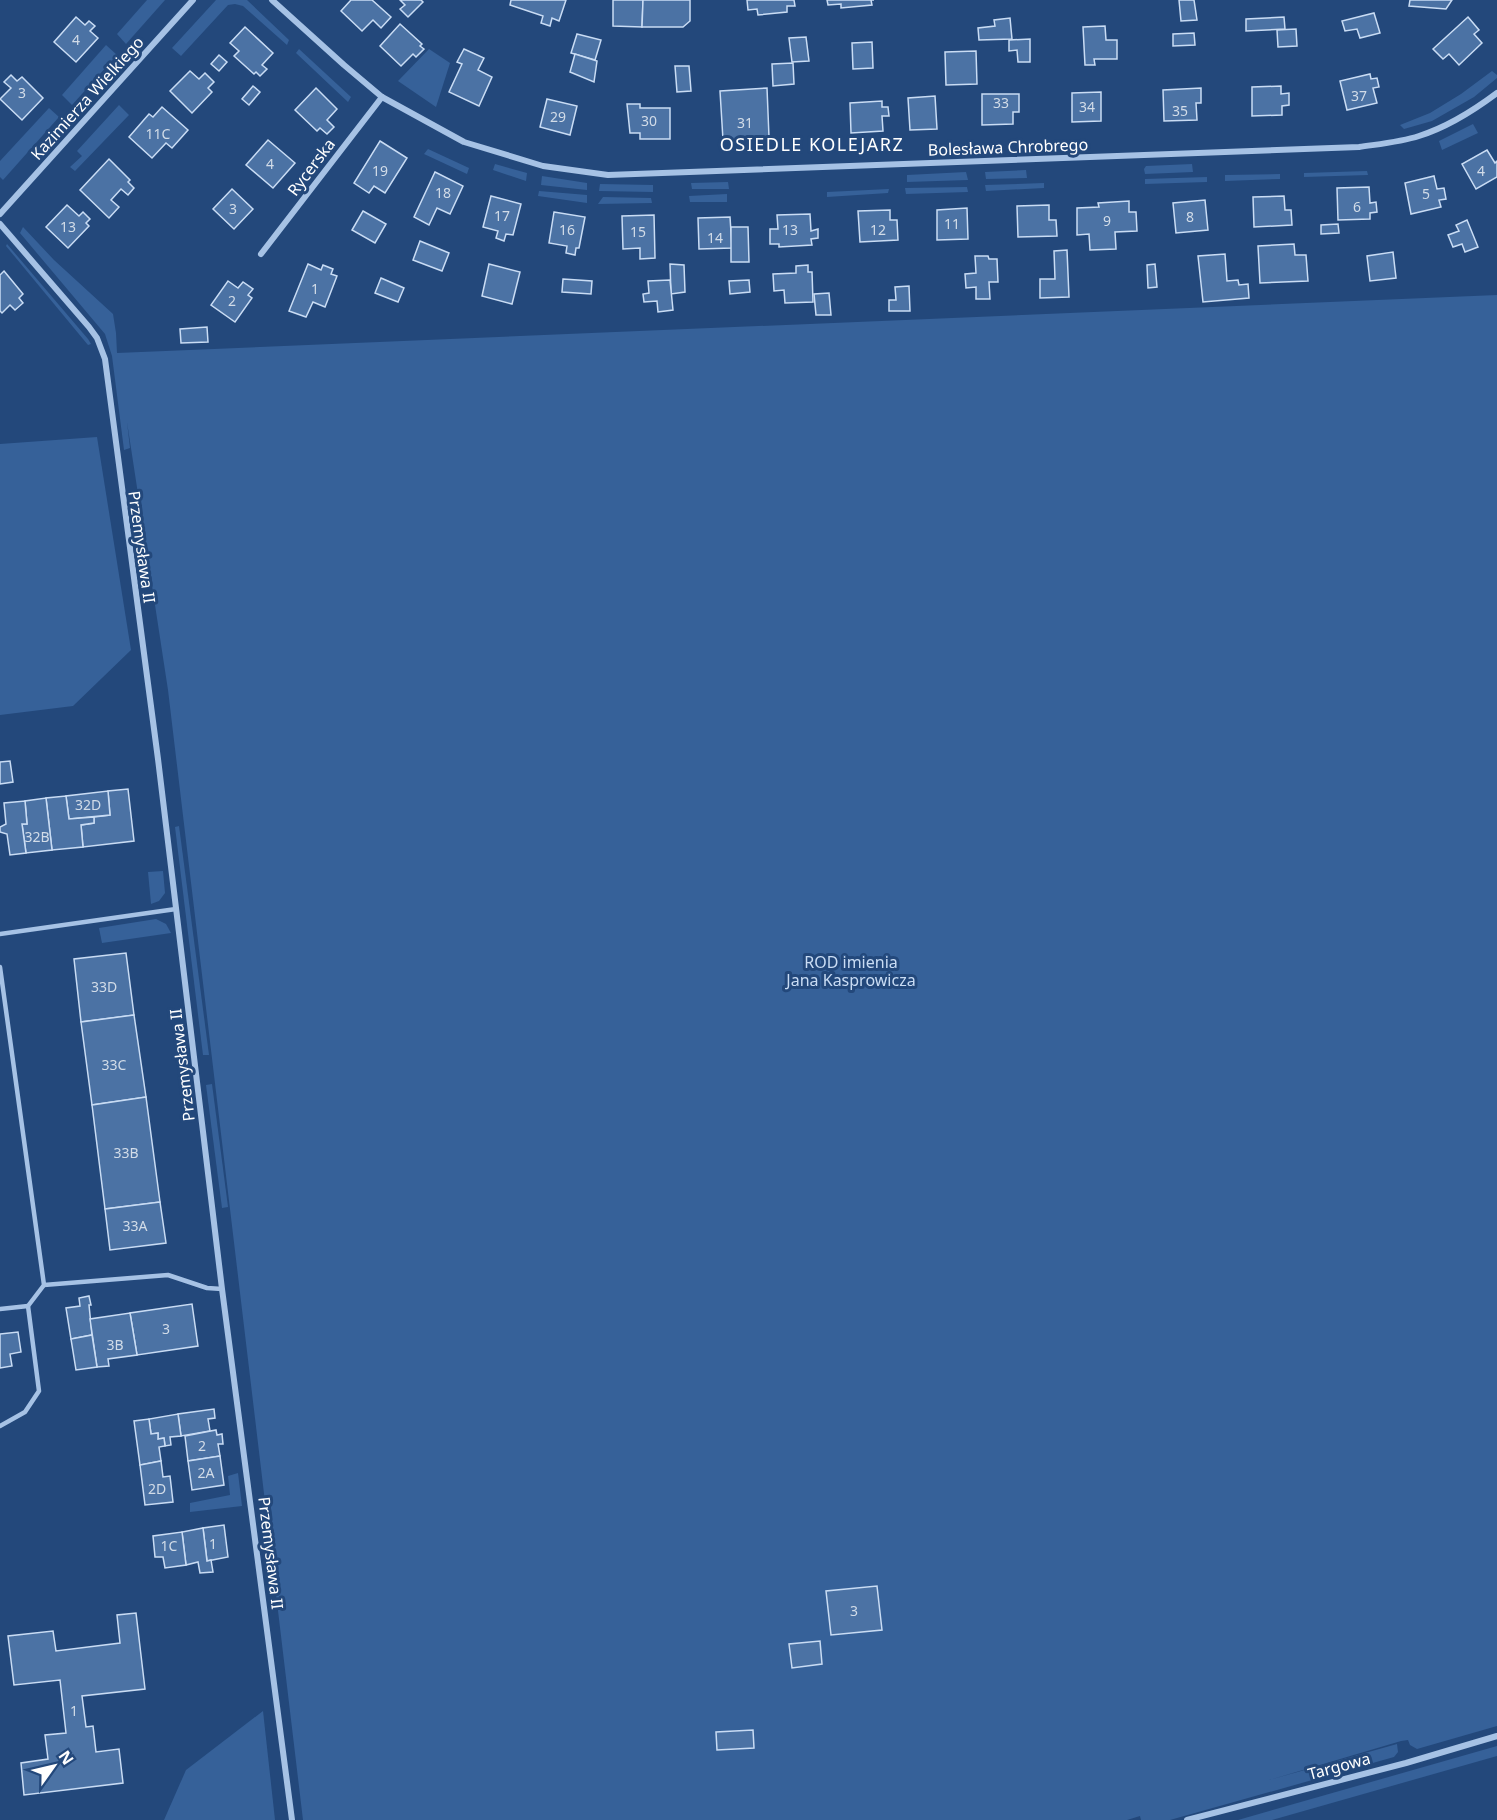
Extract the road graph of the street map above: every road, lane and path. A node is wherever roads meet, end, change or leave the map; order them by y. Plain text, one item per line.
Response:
1 (193, 0) edge
2 (272, 0) edge
3 (1497, 93) edge
4 (382, 97) junction
5 (0, 214) edge
6 (0, 224) edge
7 (261, 254) dead end
8 (176, 909) junction
9 (0, 934) edge
10 (0, 967) edge
11 (44, 1285) junction
12 (222, 1289) junction
13 (28, 1306) junction
14 (0, 1309) edge
15 (0, 1426) edge
16 (1497, 1736) edge
17 (292, 1820) edge
18 (1187, 1820) edge

1 - 5 street, Kazimierza Wielkiego
2 - 4 street, Bolesława Chrobrego
3 - 4 street, Bolesława Chrobrego
4 - 7 street, Rycerska
6 - 8 street, Przemysława II
8 - 9 lane
8 - 12 street, Przemysława II
10 - 11 lane
11 - 12 lane
11 - 13 lane
12 - 17 street, Przemysława II
13 - 14 lane
13 - 15 lane
16 - 18 street, Targowa

